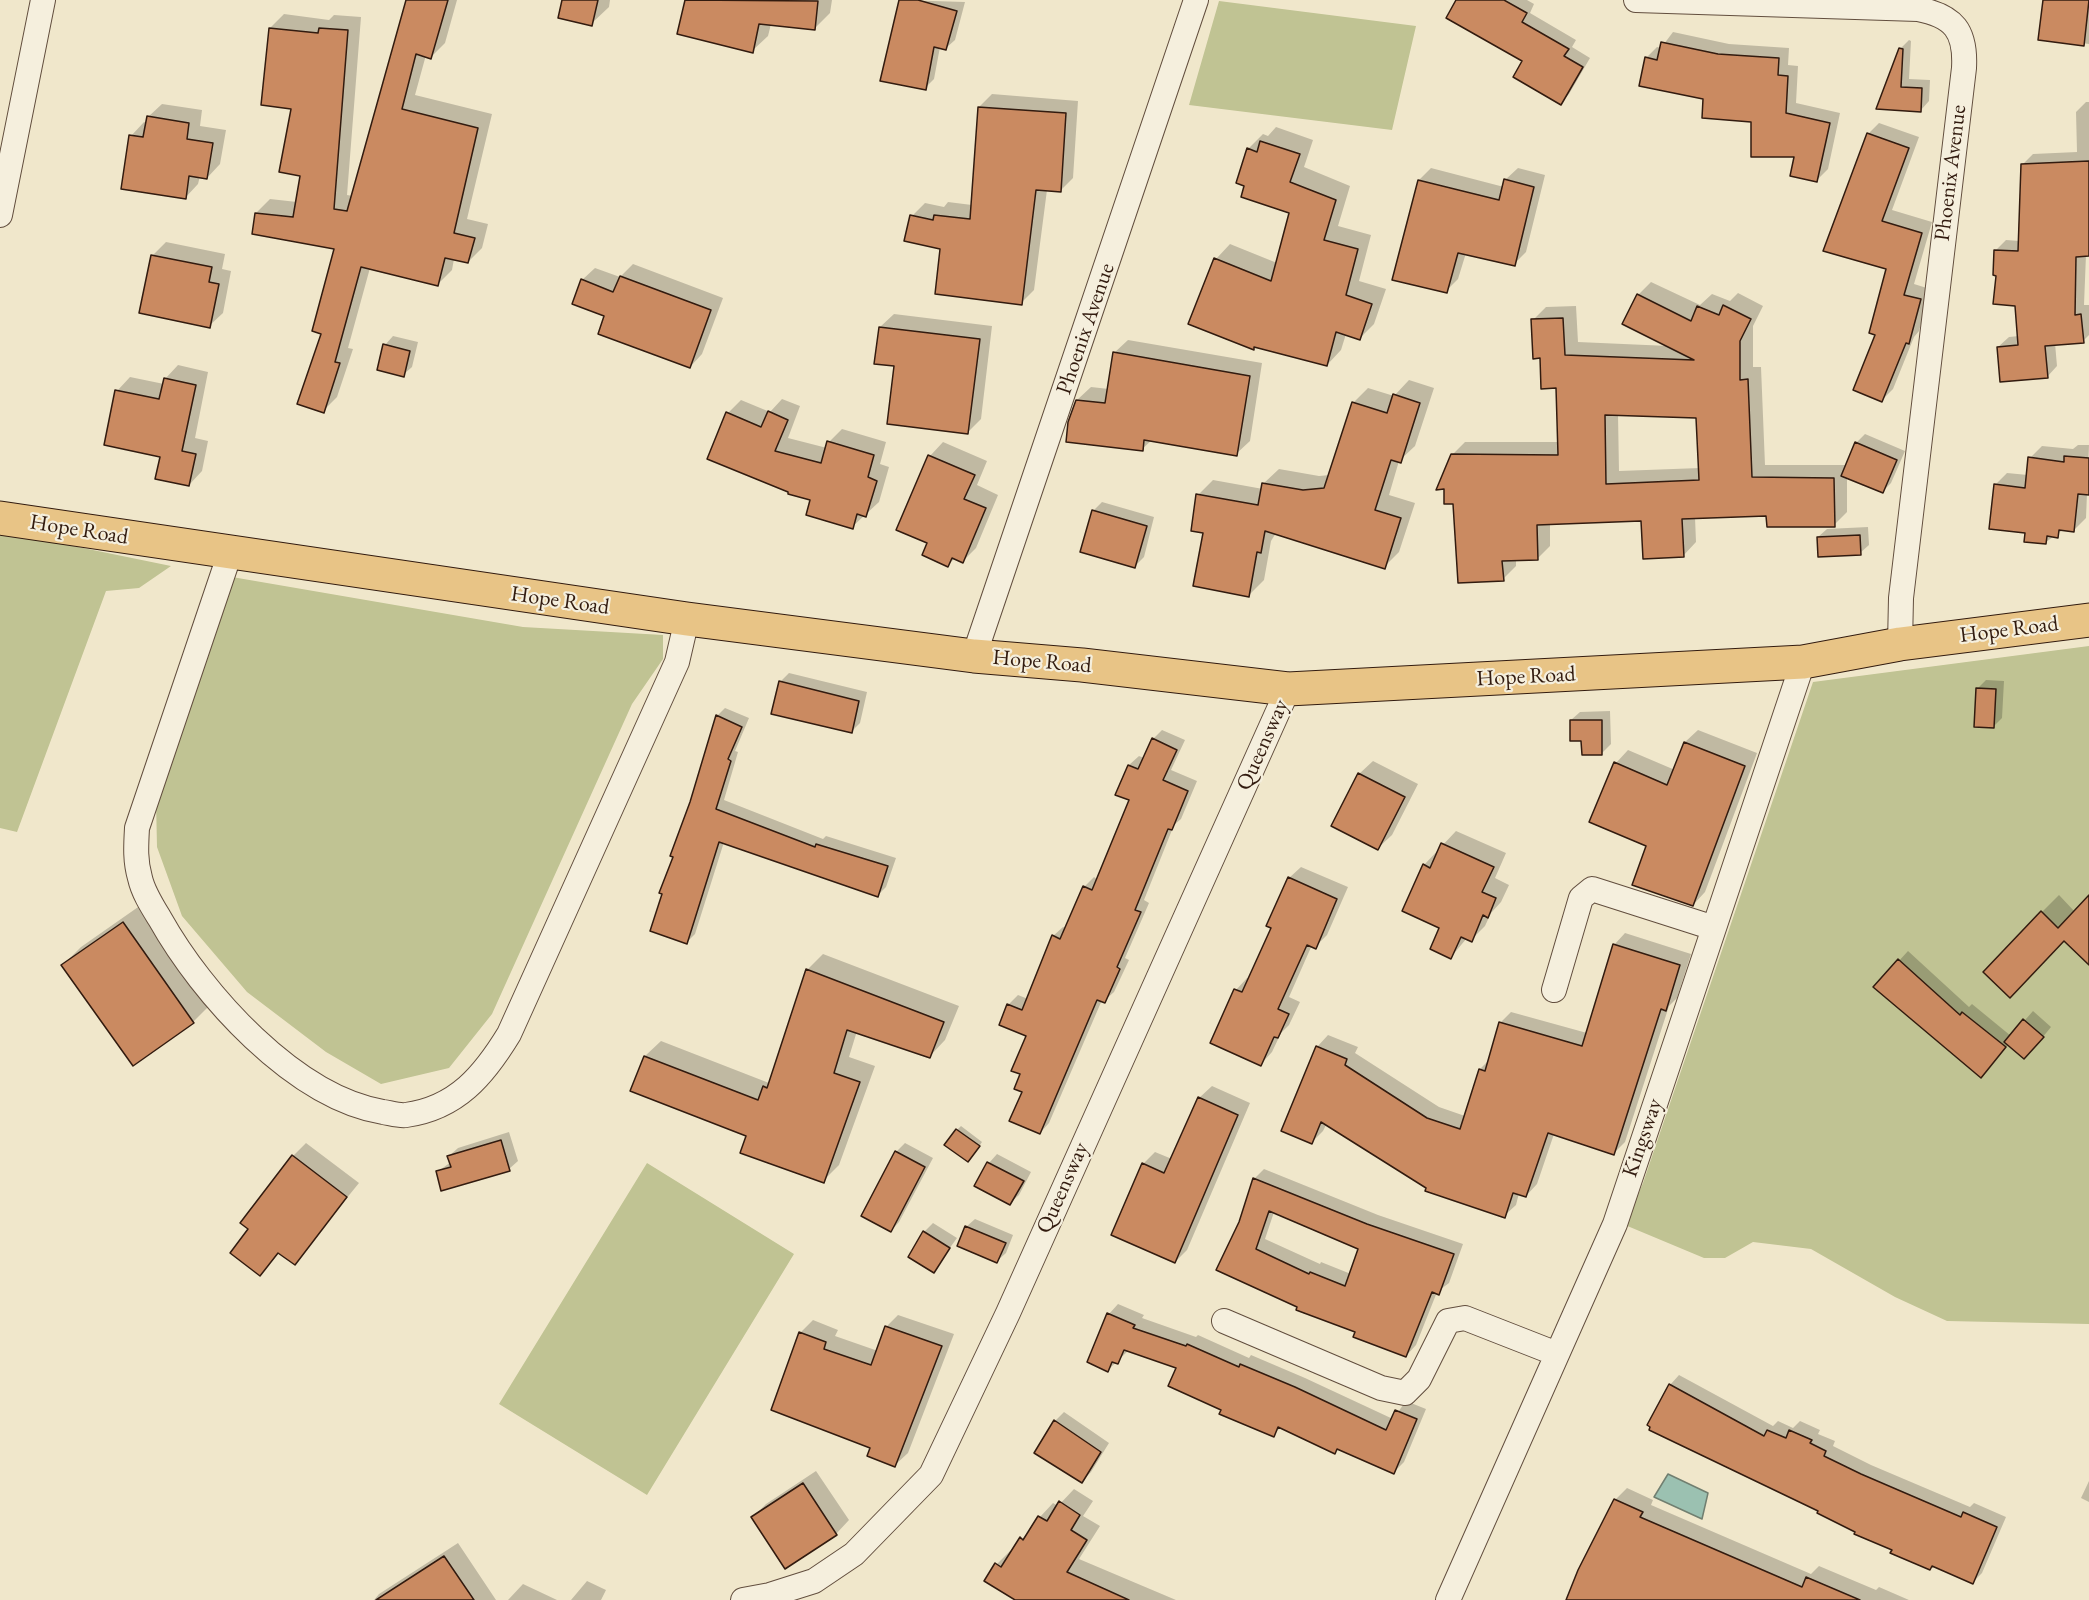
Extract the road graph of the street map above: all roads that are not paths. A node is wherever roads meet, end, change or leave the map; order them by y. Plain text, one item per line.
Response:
1 (42, 0) edge
2 (1196, 0) edge
3 (1636, 0) edge
4 (0, 215) edge
5 (0, 518) edge
6 (230, 553) junction
7 (687, 619) junction
8 (2089, 620) edge
9 (1900, 644) junction
10 (974, 656) junction
11 (1803, 662) junction
12 (1288, 689) junction
13 (1714, 928) junction
14 (1554, 990) dead end
15 (1224, 1321) dead end
16 (1557, 1354) junction
17 (743, 1600) edge
18 (1448, 1600) edge

1 - 4 street
2 - 10 street, Phoenix Avenue
3 - 9 street, Phoenix Avenue
5 - 6 main road, Hope Road
6 - 7 main road, Hope Road
6 - 7 street
7 - 10 main road, Hope Road
8 - 9 main road, Hope Road
9 - 11 main road, Hope Road
10 - 12 main road, Hope Road
11 - 12 main road, Hope Road
11 - 13 street, Kingsway
12 - 17 street, Queensway
13 - 14 street
13 - 16 street, Kingsway
15 - 16 street
16 - 18 street, Kingsway

